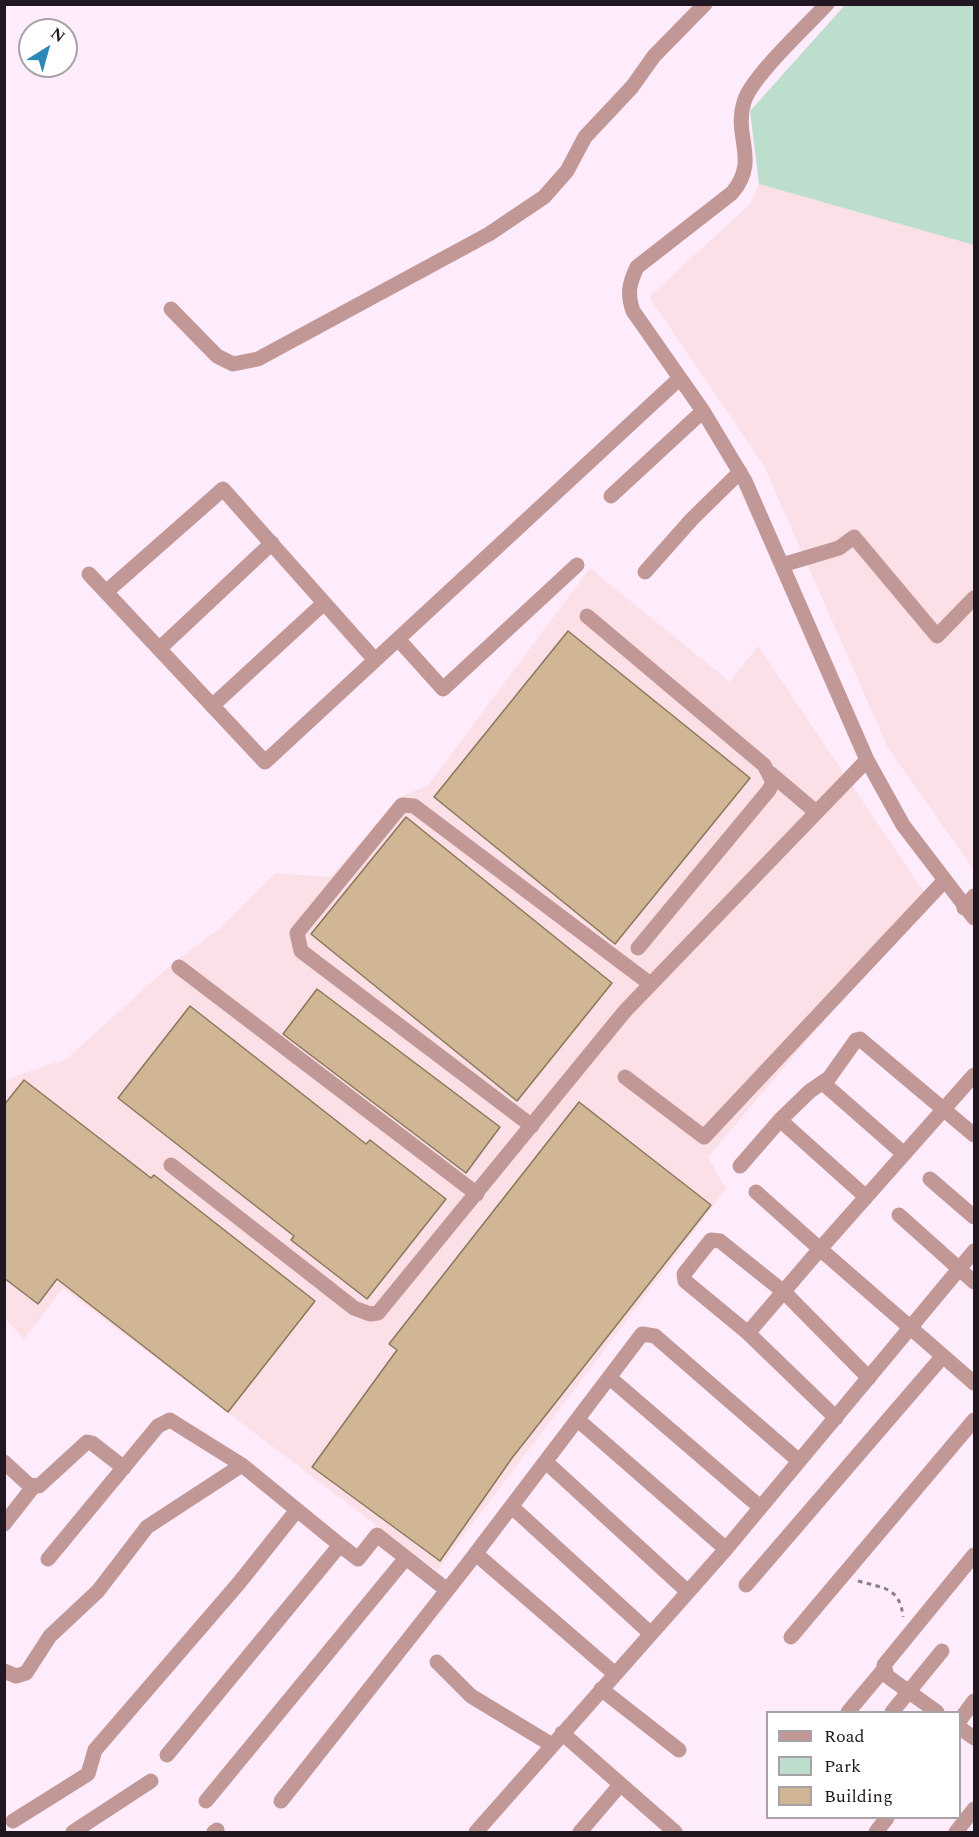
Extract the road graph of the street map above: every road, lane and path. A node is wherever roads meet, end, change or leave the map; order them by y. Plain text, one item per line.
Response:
1 (705, 4) edge
2 (827, 4) edge
3 (171, 309) dead end
4 (680, 378) junction
5 (703, 411) junction
6 (740, 472) junction
7 (611, 496) dead end
8 (272, 543) junction
9 (577, 565) dead end
10 (782, 565) junction
11 (645, 572) dead end
12 (90, 574) dead end
13 (106, 592) junction
14 (975, 598) edge
15 (324, 603) junction
16 (587, 616) dead end
17 (398, 639) junction
18 (159, 649) junction
19 (375, 660) junction
20 (212, 706) junction
21 (867, 760) junction
22 (770, 774) junction
23 (816, 812) junction
24 (945, 880) junction
25 (971, 907) edge
26 (638, 948) dead end
27 (179, 967) dead end
28 (650, 983) junction
29 (975, 1075) edge
30 (625, 1077) dead end
31 (823, 1083) junction
32 (945, 1109) junction
33 (780, 1120) junction
34 (532, 1126) junction
35 (975, 1135) edge
36 (904, 1154) junction
37 (171, 1165) dead end
38 (740, 1166) dead end
39 (930, 1179) dead end
40 (756, 1192) dead end
41 (477, 1194) junction
42 (866, 1197) junction
43 (898, 1215) dead end
44 (975, 1217) edge
45 (820, 1249) junction
46 (975, 1251) edge
47 (959, 1269) junction
48 (975, 1282) edge
49 (784, 1292) junction
50 (912, 1327) junction
51 (748, 1332) junction
52 (943, 1356) junction
53 (610, 1378) junction
54 (869, 1378) junction
55 (975, 1383) edge
56 (836, 1418) junction
57 (578, 1420) junction
58 (975, 1420) edge
59 (799, 1461) junction
60 (4, 1462) edge
61 (546, 1462) junction
62 (242, 1465) junction
63 (124, 1468) junction
64 (33, 1487) junction
65 (512, 1507) junction
66 (760, 1507) junction
67 (297, 1510) junction
68 (4, 1524) edge
69 (340, 1545) junction
70 (726, 1549) junction
71 (476, 1554) junction
72 (975, 1555) edge
73 (48, 1559) dead end
74 (405, 1559) junction
75 (842, 1576) junction
76 (746, 1585) dead end
77 (447, 1590) junction
78 (687, 1592) junction
79 (650, 1634) junction
80 (906, 1636) junction
81 (791, 1637) dead end
82 (942, 1651) dead end
83 (437, 1662) dead end
84 (884, 1669) junction
85 (4, 1671) edge
86 (615, 1674) junction
87 (601, 1689) junction
88 (909, 1692) junction
89 (975, 1701) edge
90 (850, 1711) edge
91 (894, 1711) edge
92 (934, 1711) edge
93 (961, 1719) edge
94 (961, 1729) edge
95 (562, 1733) junction
96 (975, 1738) edge
97 (552, 1745) junction
98 (679, 1750) dead end
99 (167, 1755) dead end
100 (151, 1781) dead end
101 (620, 1785) junction
102 (206, 1801) dead end
103 (281, 1801) dead end
104 (975, 1809) edge
105 (886, 1819) edge
106 (13, 1821) dead end
107 (72, 1833) edge
108 (476, 1833) edge
109 (580, 1833) edge
110 (675, 1833) edge
111 (876, 1833) edge
112 (956, 1833) edge

1 - 3 street
2 - 4 street
4 - 5 street
4 - 17 street
5 - 6 street
5 - 7 street
6 - 10 street
6 - 11 street
8 - 13 street
8 - 15 street
8 - 18 street
9 - 17 street
10 - 14 street
10 - 21 street
12 - 13 street
13 - 18 street
15 - 19 street
15 - 20 street
16 - 22 street
17 - 19 street
18 - 20 street
19 - 20 street
21 - 23 street
21 - 24 street
22 - 23 street
22 - 26 street
23 - 28 street
24 - 25 street
24 - 30 street
27 - 41 street
28 - 34 street
28 - 34 street
29 - 32 street
31 - 32 street
31 - 33 street
31 - 36 street
32 - 35 street
32 - 36 street
33 - 38 street
33 - 42 street
34 - 41 street
36 - 42 street
37 - 41 street
39 - 44 street
40 - 45 street
42 - 45 street
43 - 47 street
45 - 49 street
45 - 50 street
46 - 47 street
47 - 48 street
47 - 50 street
49 - 51 street
49 - 51 street
49 - 54 street
50 - 52 street
50 - 54 street
51 - 56 street
52 - 55 street
52 - 76 street
53 - 57 street
53 - 59 street
53 - 66 street
54 - 56 street
56 - 59 street
57 - 61 street
57 - 70 street
58 - 75 street
59 - 66 street
60 - 64 street
61 - 65 street
61 - 78 street
62 - 63 street
62 - 67 street
62 - 85 street
63 - 64 street
63 - 73 street
64 - 68 street
65 - 71 street
65 - 79 street
66 - 70 street
67 - 69 street
67 - 106 street
69 - 74 street
69 - 99 street
70 - 78 street
71 - 77 street
71 - 86 street
72 - 80 street
74 - 77 street
74 - 102 street
75 - 80 path
75 - 81 street
77 - 103 street
78 - 79 street
79 - 86 street
80 - 84 street
82 - 88 street
83 - 97 street
84 - 88 street
84 - 90 street
86 - 87 street
87 - 95 street
87 - 98 street
88 - 91 street
88 - 92 street
89 - 93 street
94 - 96 street
95 - 97 street
95 - 101 street
97 - 108 street
100 - 107 street
101 - 109 street
101 - 110 street
104 - 112 street
105 - 111 street

